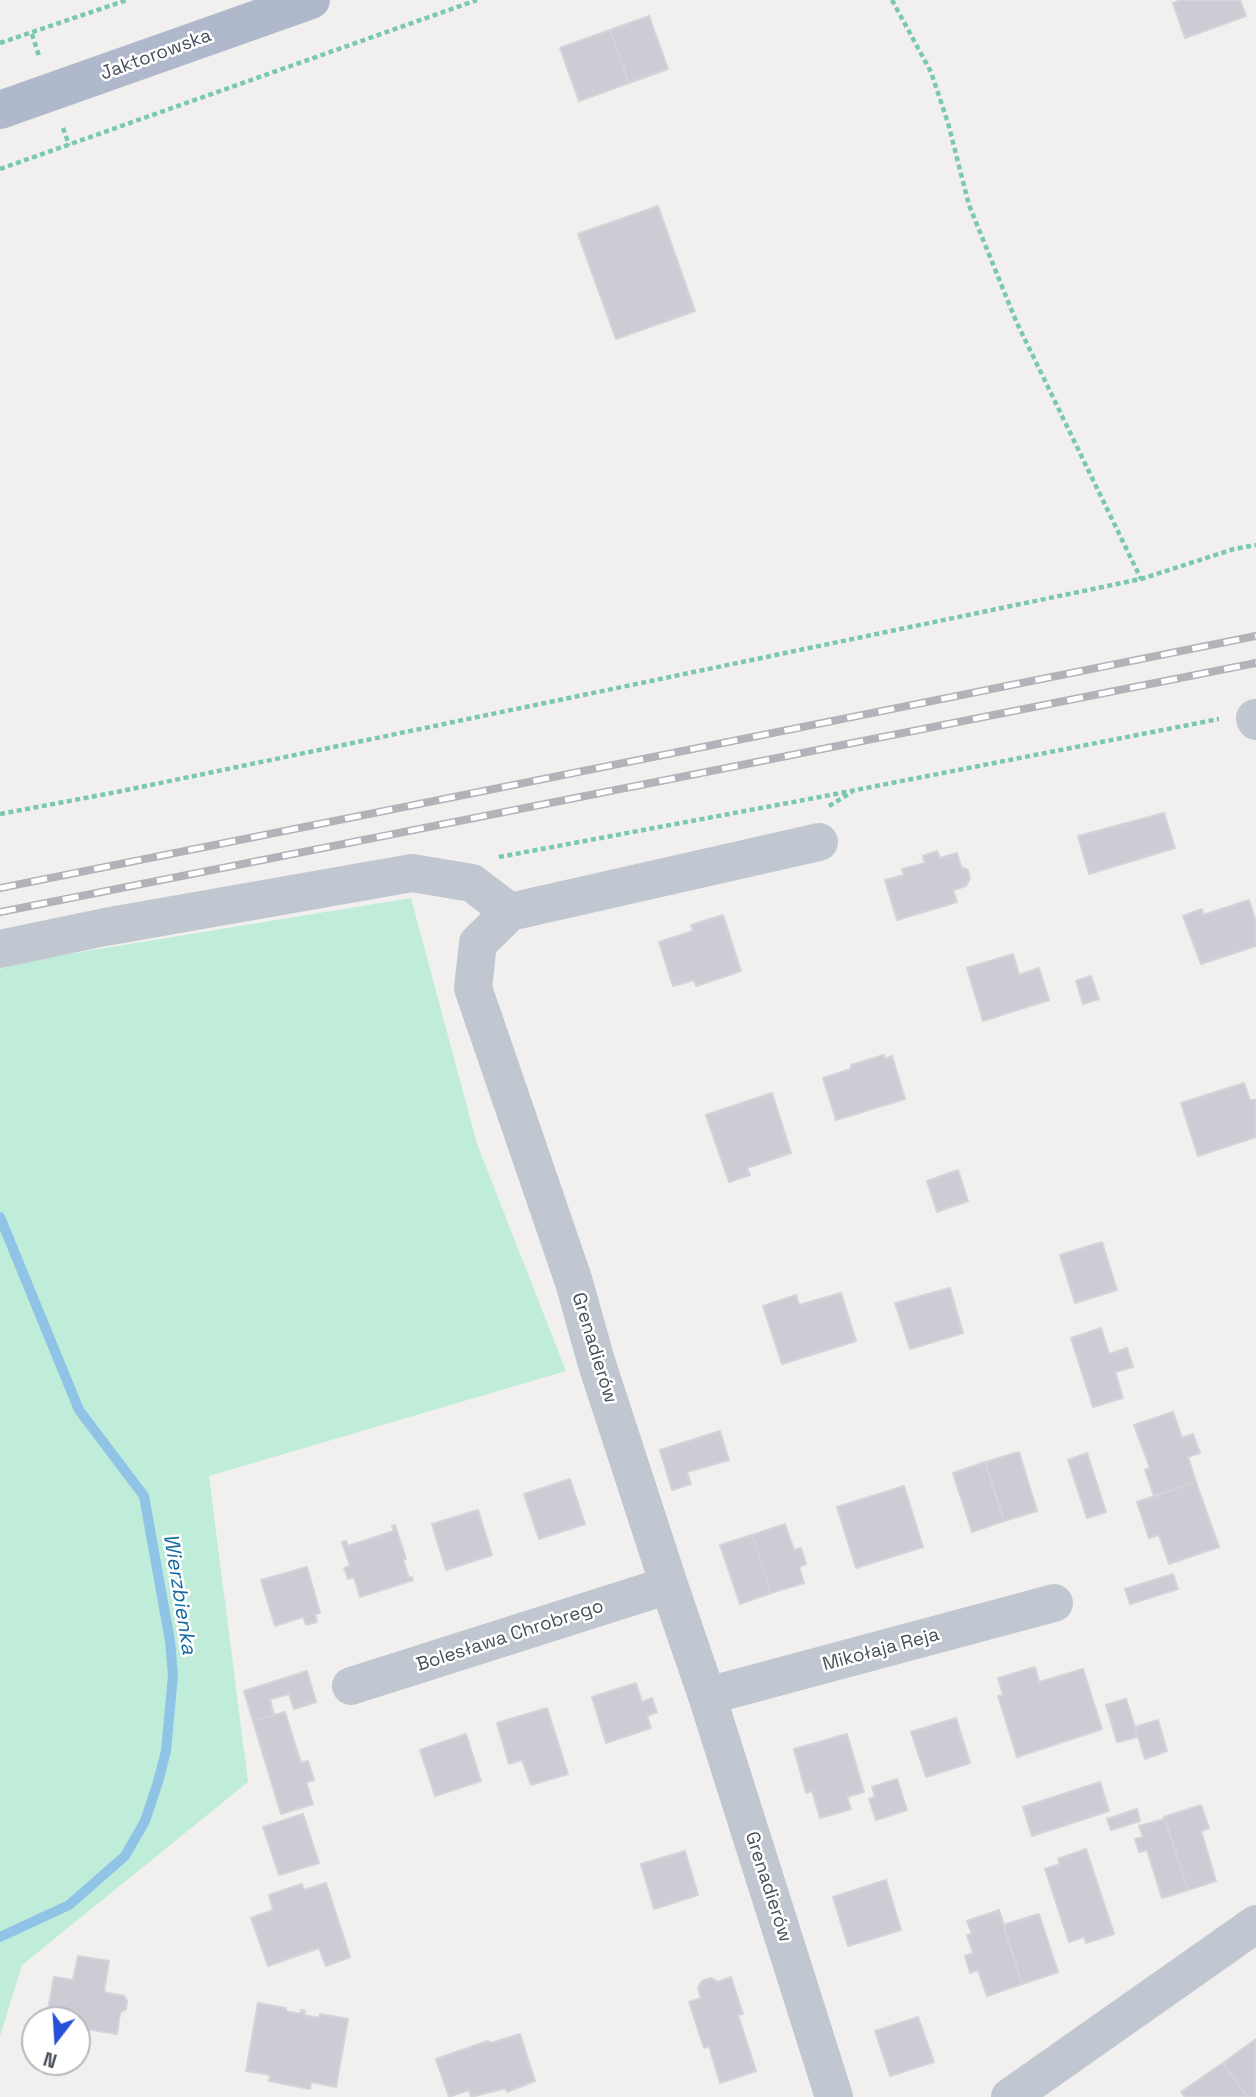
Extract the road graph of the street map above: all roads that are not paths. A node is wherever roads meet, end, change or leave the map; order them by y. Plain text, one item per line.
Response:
1 (311, 0) edge
2 (0, 110) edge
3 (819, 842) dead end
4 (510, 912) junction
5 (0, 949) edge
6 (668, 1585) junction
7 (1054, 1603) dead end
8 (351, 1686) dead end
9 (707, 1696) junction
10 (1256, 1924) edge
11 (835, 2095) edge
12 (1010, 2097) edge

1 - 2 main road, Jaktorowska
3 - 4 street
4 - 5 street
4 - 6 street, Grenadierów
6 - 8 street, Bolesława Chrobrego
6 - 9 street, Grenadierów
7 - 9 street, Mikołaja Reja
9 - 11 street, Grenadierów
10 - 12 street

